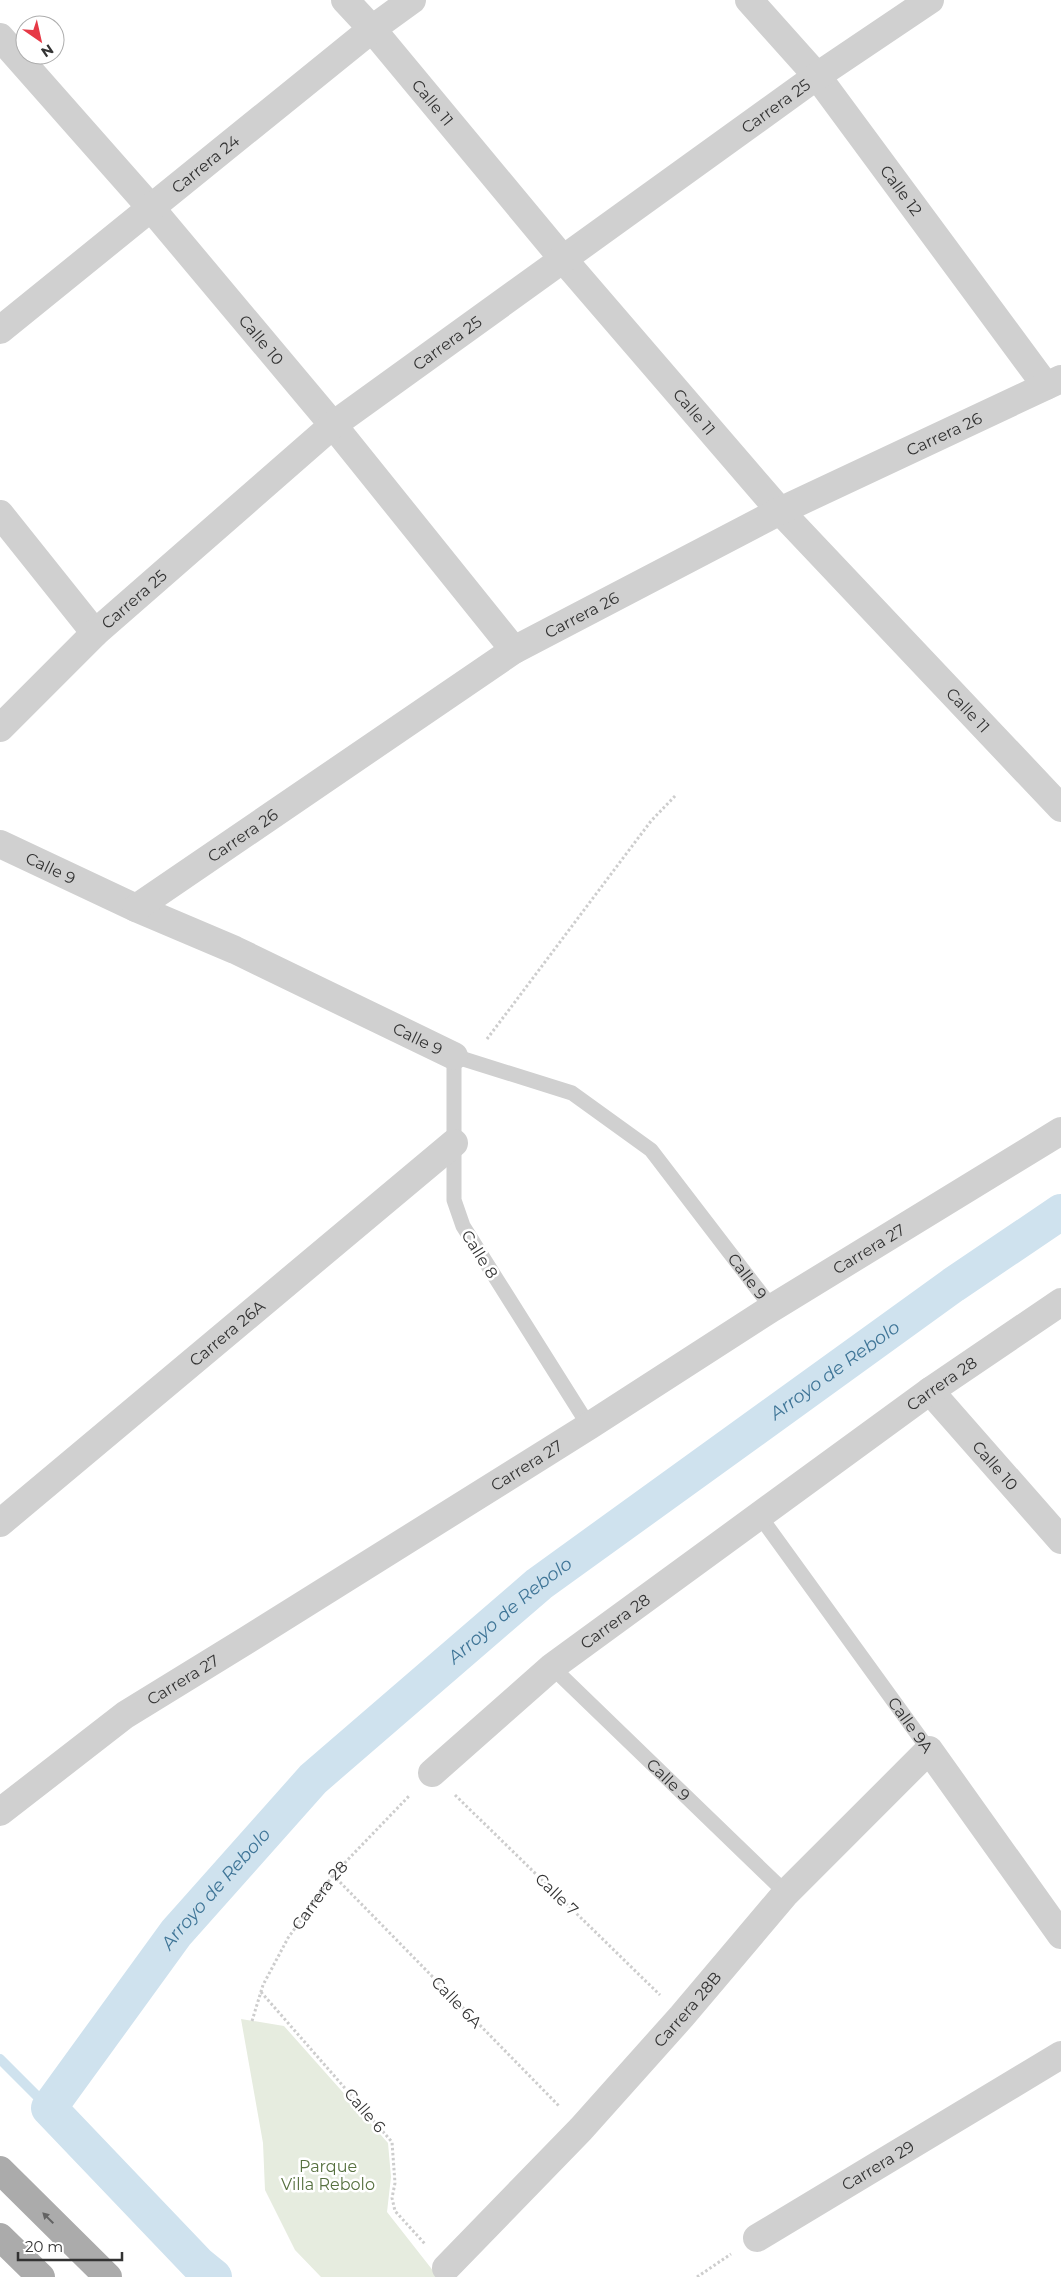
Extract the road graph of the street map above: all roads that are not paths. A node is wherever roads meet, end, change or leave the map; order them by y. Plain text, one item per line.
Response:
1 (345, 0) edge
2 (412, 0) edge
3 (749, 0) edge
4 (930, 0) edge
5 (372, 29) junction
6 (0, 37) edge
7 (817, 76) junction
8 (151, 208) junction
9 (563, 259) junction
10 (0, 330) edge
11 (1054, 383) edge
12 (333, 425) junction
13 (780, 511) junction
14 (0, 514) edge
15 (95, 633) junction
16 (514, 650) junction
17 (0, 728) edge
18 (1061, 808) edge
19 (0, 844) edge
20 (136, 908) junction
21 (462, 1059) junction
22 (1061, 1131) edge
23 (454, 1144) junction
24 (1061, 1302) edge
25 (772, 1308) junction
26 (930, 1391) junction
27 (589, 1426) junction
28 (759, 1515) junction
29 (0, 1523) edge
30 (1061, 1540) edge
31 (552, 1667) junction
32 (929, 1750) junction
33 (432, 1773) road end
34 (0, 1812) edge
35 (786, 1893) junction
36 (1061, 1935) edge
37 (1061, 2055) edge
38 (0, 2170) edge
39 (0, 2237) edge
40 (757, 2238) road end
41 (446, 2268) road end
42 (41, 2277) edge
43 (108, 2277) edge

1 - 5 street, Calle 11
2 - 5 street, Carrera 24
3 - 7 street, Calle 12
4 - 7 street, Carrera 25
5 - 8 street, Carrera 24
5 - 9 street, Calle 11
6 - 8 street, Calle 10
7 - 9 street, Carrera 25
7 - 11 street, Calle 12
8 - 10 street, Carrera 24
8 - 12 street, Calle 10
9 - 12 street, Carrera 25
9 - 13 street, Calle 11
11 - 13 street, Carrera 26
12 - 15 street, Carrera 25
12 - 16 street, Calle 10
13 - 16 street, Carrera 26
13 - 18 street, Calle 11
14 - 15 street
15 - 17 street, Carrera 25
16 - 20 street, Carrera 26
19 - 20 street, Calle 9
20 - 21 street, Calle 9
21 - 23 lane, Calle 8
21 - 25 lane, Calle 9
22 - 25 street, Carrera 27
23 - 27 lane, Calle 8
23 - 29 street, Carrera 26A
24 - 26 street, Carrera 28
25 - 27 street, Carrera 27
26 - 28 street, Carrera 28
26 - 30 street, Calle 10
27 - 34 street, Carrera 27
28 - 31 street, Carrera 28
28 - 32 lane, Calle 9A
31 - 33 street, Carrera 28
31 - 35 lane, Calle 9
32 - 35 street, Carrera 28B
32 - 36 street, Calle 9A
35 - 41 street, Carrera 28B
37 - 40 street, Carrera 29
43 -> 38 main road
39 - 42 main road

